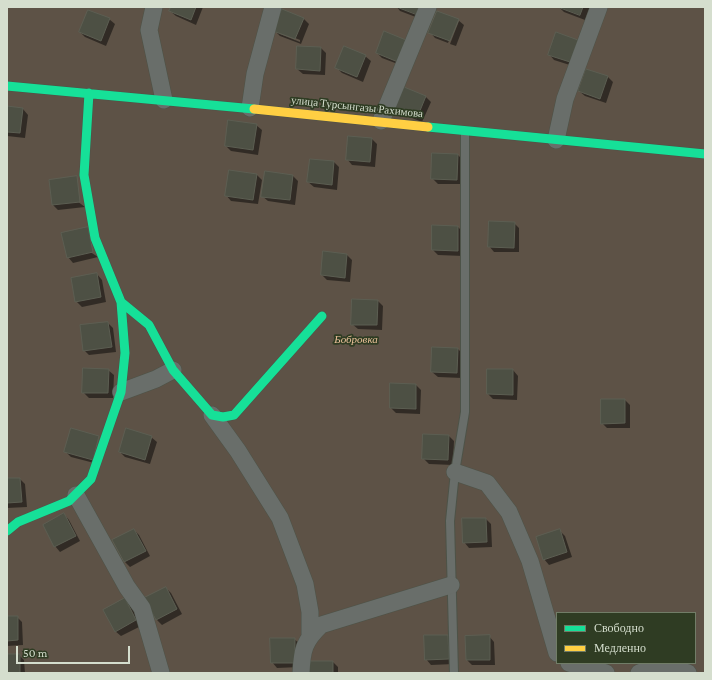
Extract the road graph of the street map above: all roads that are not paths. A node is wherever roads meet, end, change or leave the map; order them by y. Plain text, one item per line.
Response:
1 (154, 7) edge
2 (273, 7) edge
3 (428, 7) edge
4 (599, 7) edge
5 (7, 86) edge
6 (89, 93) junction
7 (164, 100) junction
8 (250, 108) junction
9 (381, 121) junction
10 (465, 130) junction
11 (556, 140) junction
12 (705, 154) edge
13 (121, 302) junction
14 (322, 316) dead end
15 (173, 370) junction
16 (121, 392) junction
17 (212, 415) junction
18 (455, 472) junction
19 (76, 495) junction
20 (7, 531) edge
21 (451, 585) junction
22 (310, 635) junction
23 (556, 650) edge
24 (573, 664) edge
25 (161, 673) edge
26 (301, 673) edge
27 (454, 673) edge
28 (606, 673) edge
29 (638, 673) edge
30 (688, 673) edge

1 - 7 street
2 - 8 street
3 - 9 street
4 - 11 street
5 - 6 street, улица Турсынгазы Рахимова
6 - 7 street, улица Турсынгазы Рахимова
6 - 13 street
7 - 8 street, улица Турсынгазы Рахимова
8 - 9 street, улица Турсынгазы Рахимова
9 - 10 street, улица Турсынгазы Рахимова
10 - 11 street, улица Турсынгазы Рахимова
10 - 18 lane
11 - 12 street, улица Турсынгазы Рахимова
13 - 15 street
13 - 16 street
14 - 17 street
15 - 16 street
15 - 17 street
16 - 19 street
17 - 22 street
18 - 21 lane
18 - 23 street
19 - 20 street
19 - 25 street
21 - 22 street
21 - 27 lane
22 - 26 street
24 - 28 street
29 - 30 street

